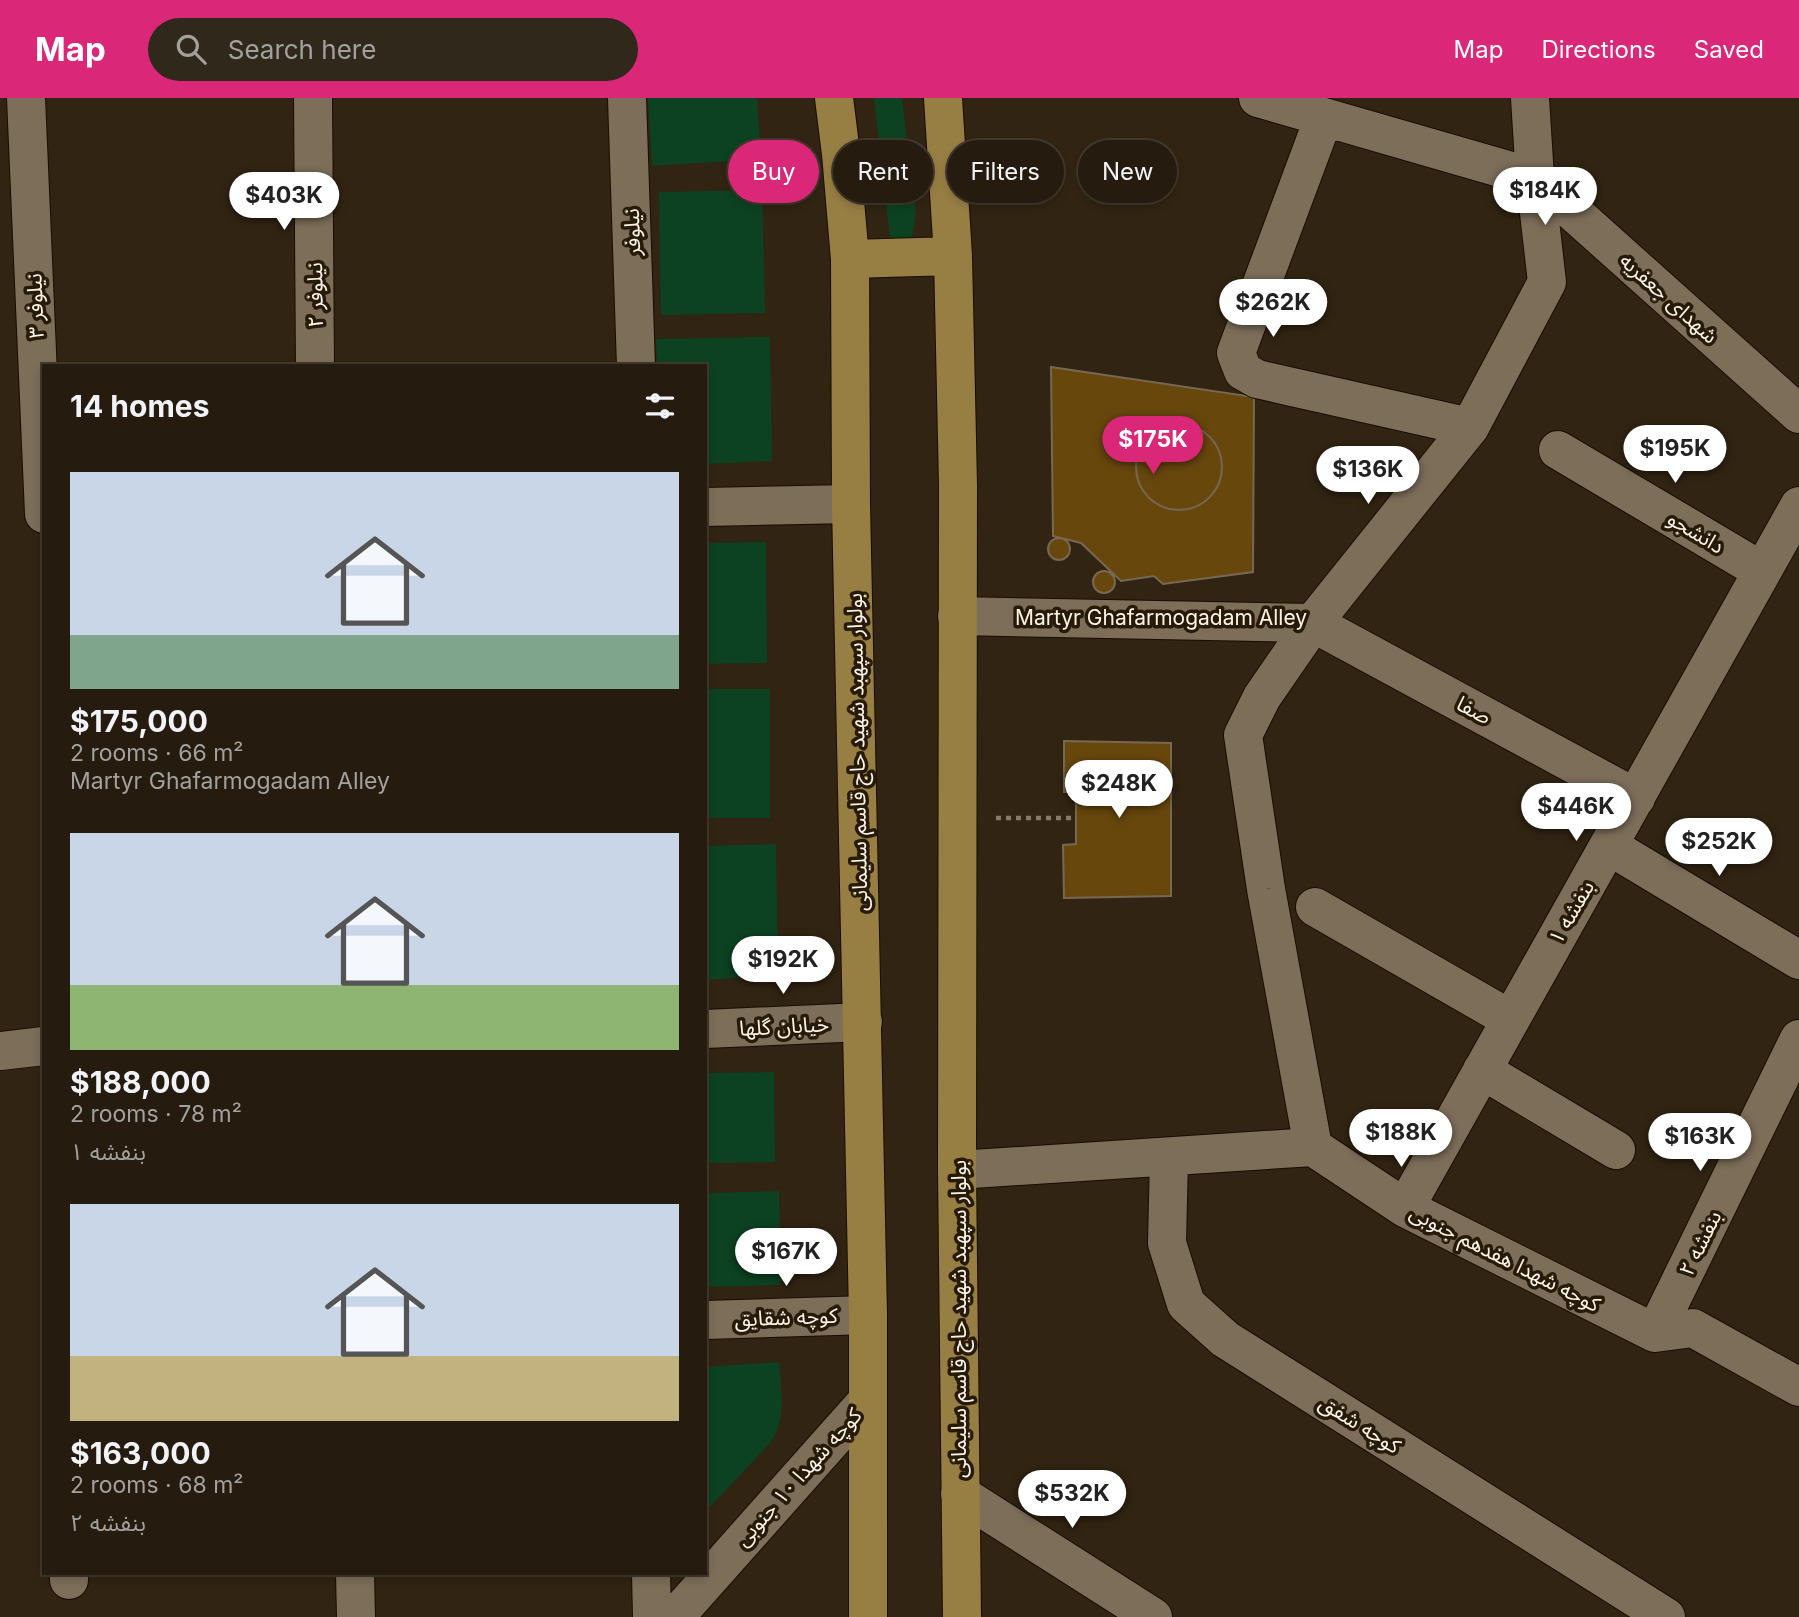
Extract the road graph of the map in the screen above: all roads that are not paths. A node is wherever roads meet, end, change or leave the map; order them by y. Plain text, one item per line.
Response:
1 (26, 98) edge
2 (313, 98) edge
3 (627, 98) edge
4 (834, 98) edge
5 (943, 98) edge
6 (1258, 98) edge
7 (1530, 98) edge
8 (1324, 117) junction
9 (1535, 178) junction
10 (953, 256) junction
11 (850, 259) junction
12 (315, 364) edge
13 (636, 364) edge
14 (1799, 414) edge
15 (1470, 427) junction
16 (1558, 450) dead end
17 (42, 468) edge
18 (851, 504) junction
19 (1799, 506) edge
20 (707, 507) edge
21 (1762, 571) junction
22 (957, 616) junction
23 (1313, 622) junction
24 (1636, 798) junction
25 (1609, 846) junction
26 (1315, 907) dead end
27 (1799, 960) edge
28 (1510, 1020) junction
29 (863, 1022) junction
30 (707, 1029) edge
31 (1799, 1040) edge
32 (42, 1046) edge
33 (0, 1051) edge
34 (1482, 1070) junction
35 (1312, 1147) junction
36 (1616, 1150) dead end
37 (1169, 1158) junction
38 (957, 1170) junction
39 (1405, 1208) junction
40 (868, 1315) junction
41 (707, 1320) edge
42 (1655, 1333) junction
43 (1799, 1387) edge
44 (867, 1401) junction
45 (960, 1493) junction
46 (355, 1575) edge
47 (651, 1575) edge
48 (356, 1617) edge
49 (652, 1617) edge
50 (675, 1617) edge
51 (868, 1617) edge
52 (962, 1617) edge
53 (1153, 1617) edge
54 (1666, 1617) edge

1 - 17 street, نیلوفر ۳
2 - 12 street, نیلوفر ۲
3 - 13 street, نیلوفر
4 - 11 main road, بولوار سپهبد شهید حاج قاسم سلیمانی
5 - 10 main road, بولوار سپهبد شهید حاج قاسم سلیمانی
6 - 8 street, شهدای جعفریه
7 - 9 street, Martyr Ghafarmogadam Alley
8 - 9 street, شهدای جعفریه
8 - 15 street
9 - 14 street, شهدای جعفریه
9 - 15 street, Martyr Ghafarmogadam Alley
10 - 11 main road
10 - 22 main road, بولوار سپهبد شهید حاج قاسم سلیمانی
11 - 18 main road, بولوار سپهبد شهید حاج قاسم سلیمانی
15 - 23 street, Martyr Ghafarmogadam Alley
16 - 21 street, دانشجو
18 - 20 street
18 - 29 main road, بولوار سپهبد شهید حاج قاسم سلیمانی
19 - 21 street, بنفشه ۱
21 - 24 street, بنفشه ۱
22 - 23 street, Martyr Ghafarmogadam Alley
22 - 38 main road, بولوار سپهبد شهید حاج قاسم سلیمانی
23 - 24 street, صفا
23 - 35 street
24 - 25 street, بنفشه ۱
25 - 27 street
25 - 28 street, بنفشه ۱
26 - 28 street
28 - 34 street, بنفشه ۱
29 - 30 street, خیابان گلها
29 - 40 main road, بولوار سپهبد شهید حاج قاسم سلیمانی
31 - 42 street, بنفشه ۲
32 - 33 street
34 - 36 street
34 - 39 street, بنفشه ۱
35 - 37 street
35 - 39 street, کوچه شهدا هفدهم جنوبی
37 - 38 street
37 - 54 street, کوچه شفق
38 - 45 main road, بولوار سپهبد شهید حاج قاسم سلیمانی
39 - 42 street, کوچه شهدا هفدهم جنوبی
40 - 41 street, کوچه شقایق
40 - 44 main road, بولوار سپهبد شهید حاج قاسم سلیمانی
42 - 43 street
44 - 50 street, کوچه شهدا ۱۰ جنوبی
44 - 51 main road, بولوار سپهبد شهید حاج قاسم سلیمانی
45 - 52 main road, بولوار سپهبد شهید حاج قاسم سلیمانی
45 - 53 street
46 - 48 street
47 - 49 street

